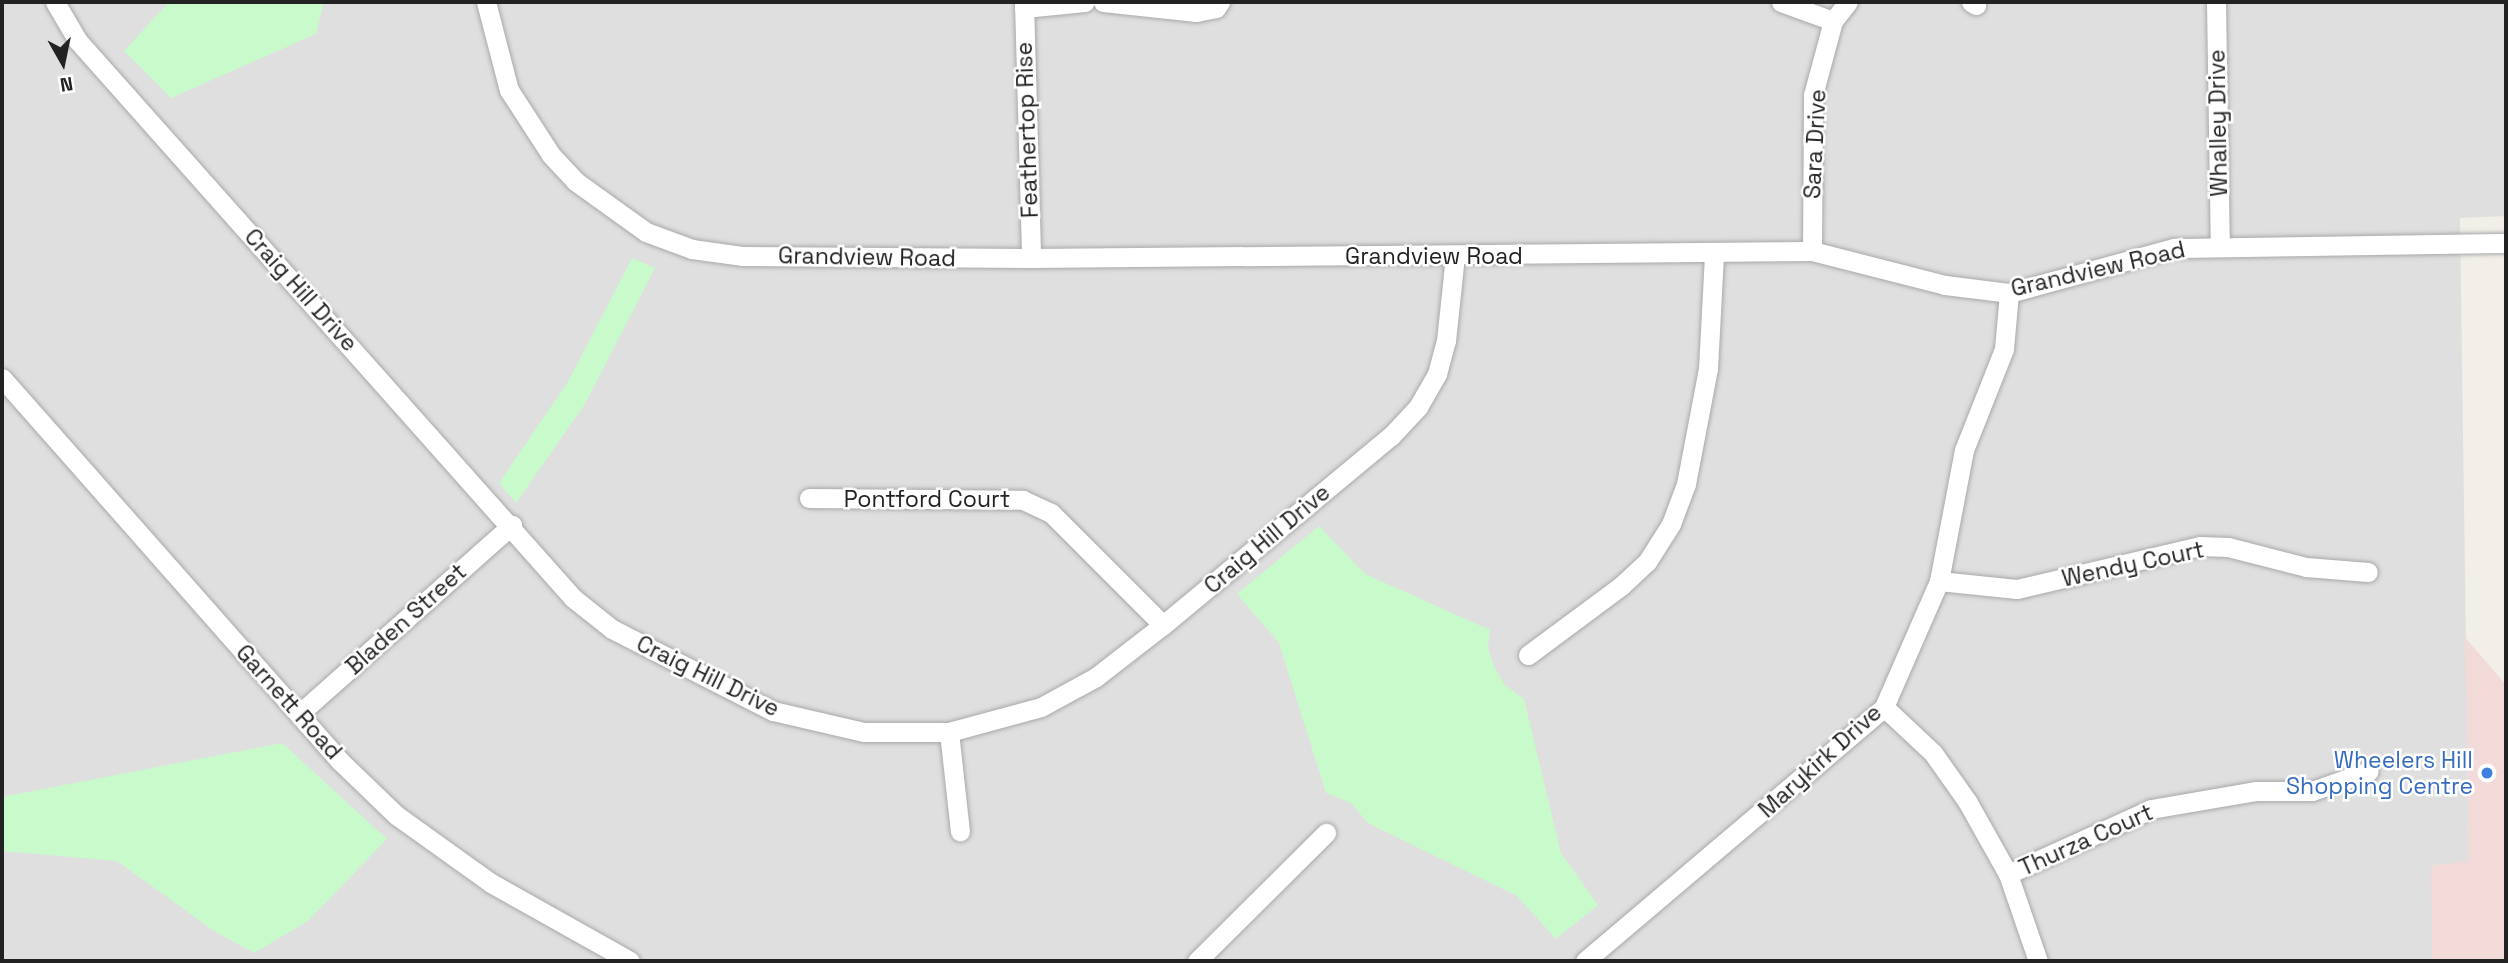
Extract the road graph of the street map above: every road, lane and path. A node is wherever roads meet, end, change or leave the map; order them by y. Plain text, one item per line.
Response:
1 (55, 2) edge
2 (486, 2) edge
3 (1085, 2) edge
4 (1103, 2) edge
5 (1220, 2) edge
6 (1781, 2) edge
7 (1848, 2) edge
8 (2216, 2) edge
9 (1024, 5) edge
10 (1833, 20) junction
11 (2506, 243) edge
12 (2220, 245) junction
13 (1812, 251) junction
14 (1714, 254) junction
15 (1455, 256) junction
16 (1031, 258) junction
17 (2010, 293) junction
18 (2, 378) edge
19 (809, 498) dead end
20 (512, 525) junction
21 (2368, 572) dead end
22 (1939, 580) junction
23 (1163, 625) junction
24 (1528, 655) dead end
25 (1884, 707) junction
26 (299, 713) junction
27 (949, 732) junction
28 (2370, 771) dead end
29 (960, 831) dead end
30 (1326, 833) dead end
31 (2008, 874) junction
32 (630, 961) edge
33 (1198, 961) edge
34 (1585, 961) edge
35 (2038, 961) edge

1 - 20 street, Craig Hill Drive
2 - 16 street, Grandview Road
3 - 9 street
4 - 5 street
6 - 10 street
7 - 10 street, Sara Drive
8 - 12 street, Whalley Drive
9 - 16 street, Feathertop Rise
10 - 13 street, Sara Drive
11 - 12 street, Grandview Road
12 - 17 street, Grandview Road
13 - 14 street, Grandview Road
13 - 17 street, Grandview Road
14 - 15 street, Grandview Road
14 - 24 street
15 - 16 street, Grandview Road
15 - 23 street, Craig Hill Drive
17 - 22 street, Marykirk Drive
18 - 26 street, Garnett Road
19 - 23 street, Pontford Court
20 - 26 street, Bladen Street
20 - 27 street, Craig Hill Drive
21 - 22 street, Wendy Court
22 - 25 street, Marykirk Drive
23 - 27 street, Craig Hill Drive
25 - 31 street
25 - 34 street, Marykirk Drive
26 - 32 street, Garnett Road
27 - 29 street
28 - 31 street, Thurza Court
30 - 33 street
31 - 35 street

